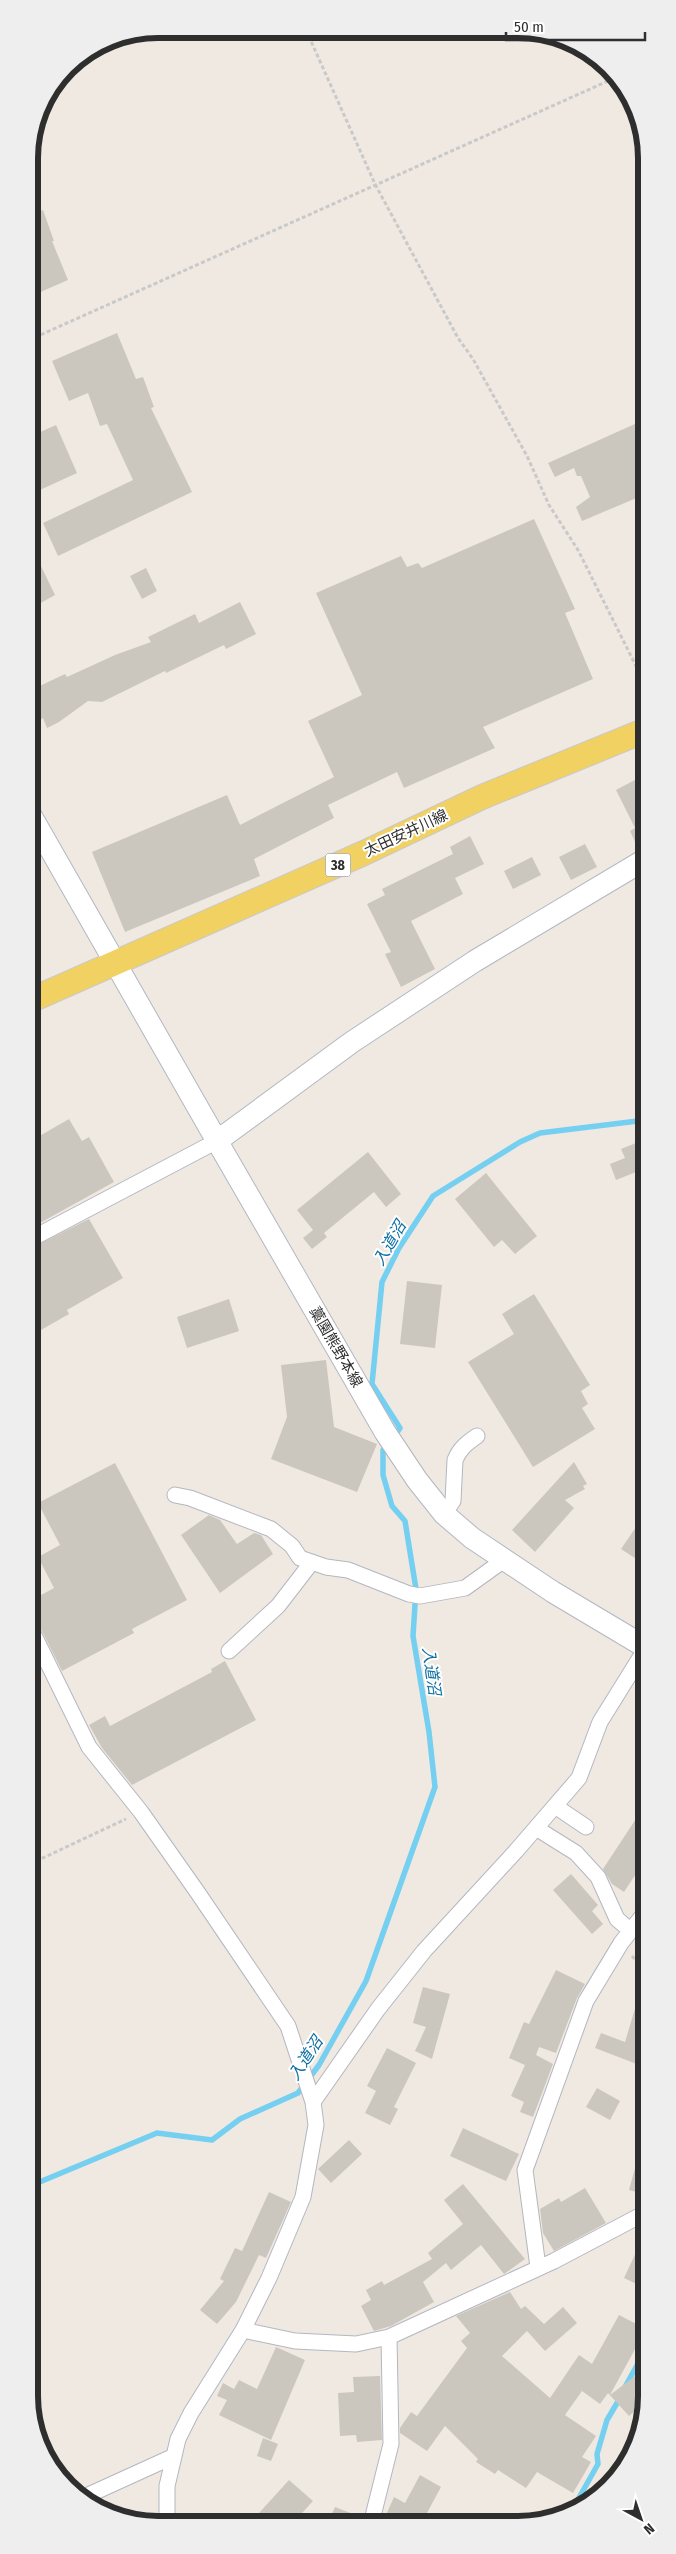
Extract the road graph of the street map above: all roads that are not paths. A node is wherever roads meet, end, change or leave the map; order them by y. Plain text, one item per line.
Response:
1 (638, 733) edge
2 (38, 828) edge
3 (638, 864) edge
4 (114, 964) junction
5 (38, 997) edge
6 (216, 1142) junction
7 (38, 1235) edge
8 (477, 1436) dead end
9 (175, 1495) dead end
10 (444, 1514) junction
11 (504, 1560) junction
12 (312, 1562) junction
13 (38, 1643) edge
14 (638, 1643) edge
15 (229, 1651) dead end
16 (638, 1661) edge
17 (555, 1806) junction
18 (586, 1827) dead end
19 (536, 1828) junction
20 (638, 1922) edge
21 (631, 1931) junction
22 (312, 2099) junction
23 (638, 2217) edge
24 (538, 2267) junction
25 (243, 2330) junction
26 (389, 2337) junction
27 (172, 2457) junction
28 (88, 2494) edge
29 (167, 2516) edge
30 (373, 2516) edge

1 - 4 main road, 太田安井川線 / 38
2 - 4 main road, 藁園熊野本線
3 - 6 main road
4 - 5 main road, 太田安井川線 / 38
4 - 6 main road, 藁園熊野本線
6 - 7 street
6 - 10 main road, 藁園熊野本線
8 - 10 street
9 - 12 street
10 - 11 main road, 藁園熊野本線
11 - 12 street
11 - 14 main road, 藁園熊野本線
12 - 15 street
13 - 22 street
16 - 17 street
17 - 18 street
17 - 19 street
19 - 21 street
19 - 22 street
20 - 21 street
21 - 24 street
22 - 25 street
23 - 24 street
24 - 26 street
25 - 26 street
25 - 27 street
26 - 30 street
27 - 28 street
27 - 29 street

